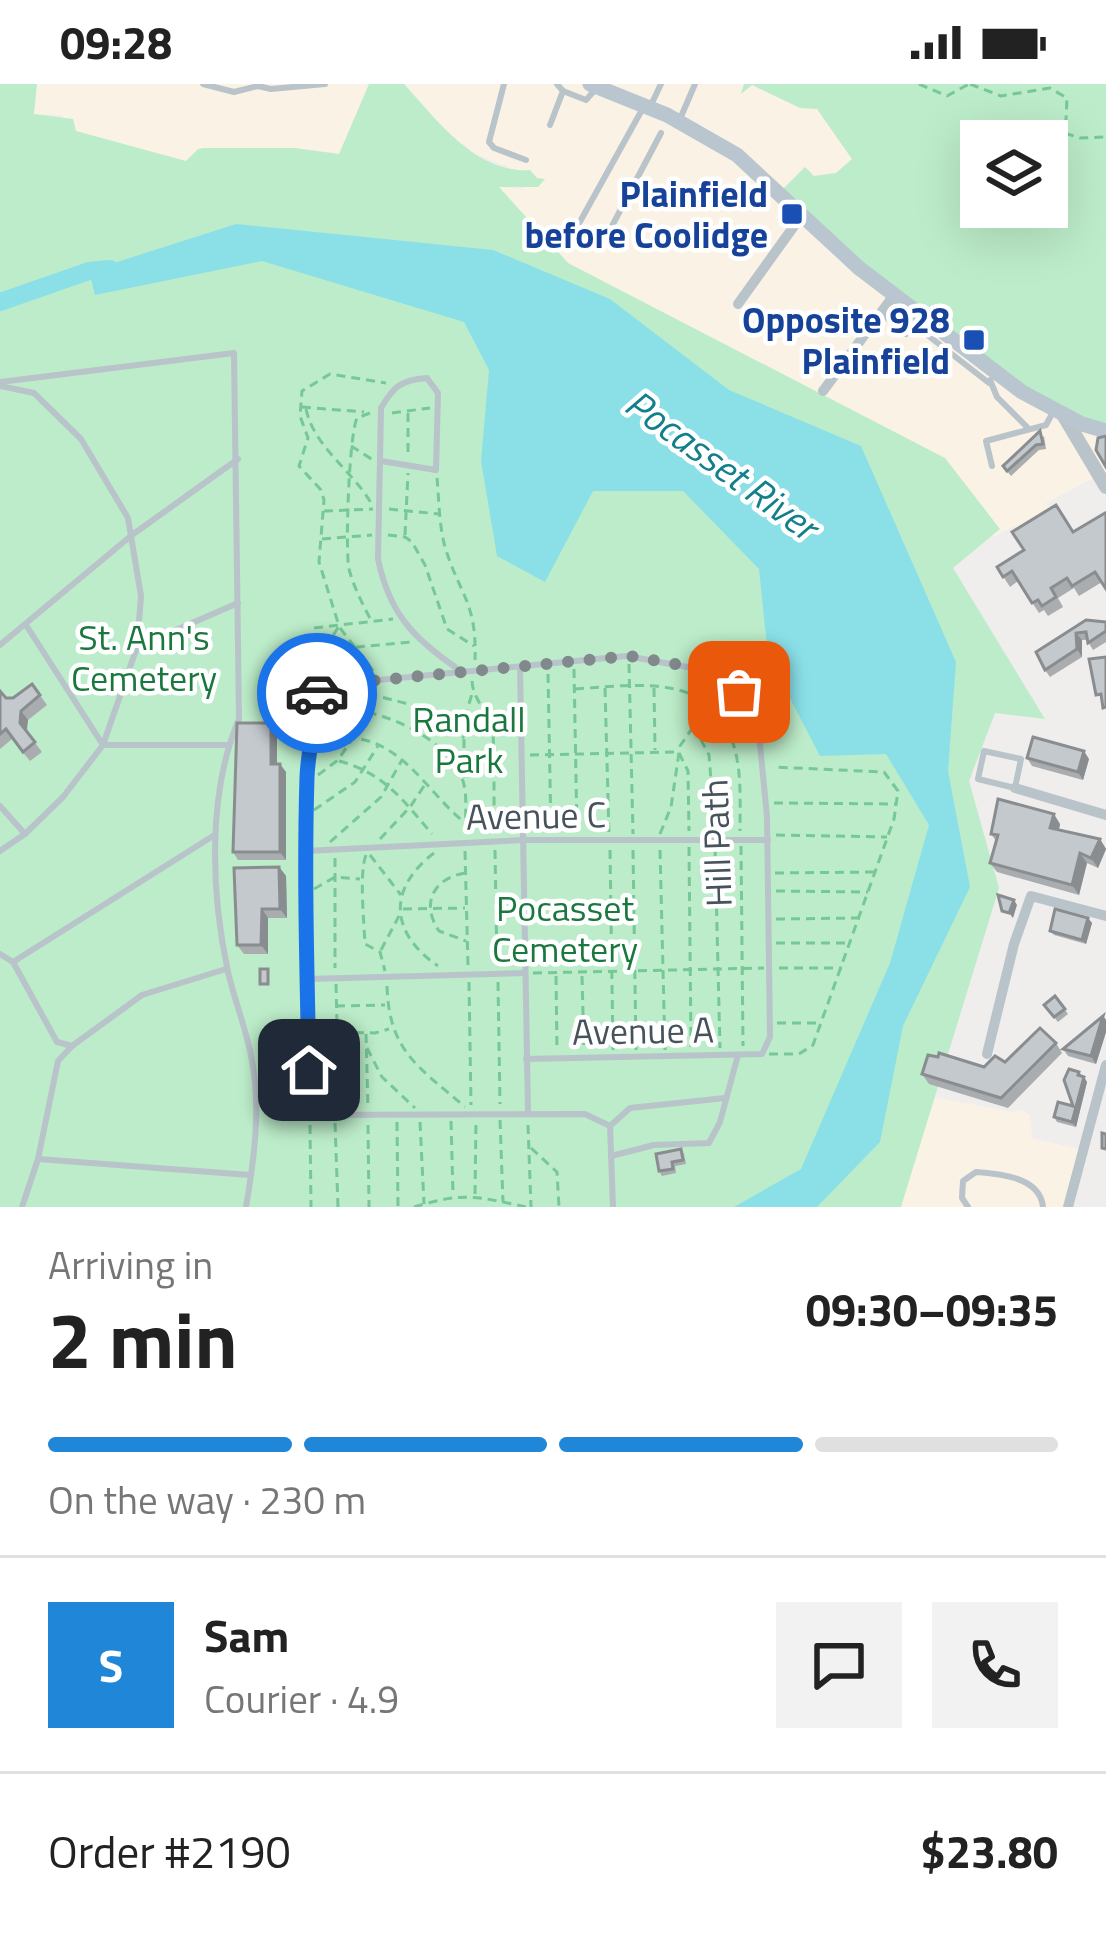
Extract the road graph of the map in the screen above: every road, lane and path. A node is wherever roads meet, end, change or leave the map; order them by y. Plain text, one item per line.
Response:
1 (203, 84) edge
2 (325, 84) edge
3 (504, 84) edge
4 (661, 84) edge
5 (695, 84) edge
6 (919, 84) edge
7 (969, 84) edge
8 (259, 85) edge
9 (592, 85) edge
10 (560, 87) edge
11 (647, 106) junction
12 (679, 121) junction
13 (550, 125) dead end
14 (662, 133) dead end
15 (1106, 137) edge
16 (526, 160) dead end
17 (802, 215) junction
18 (894, 295) junction
19 (738, 304) dead end
20 (879, 312) junction
21 (922, 323) junction
22 (992, 377) junction
23 (0, 384) edge
24 (393, 387) junction
25 (823, 391) dead end
26 (302, 407) junction
27 (437, 410) junction
28 (1058, 411) junction
29 (370, 413) junction
30 (381, 413) junction
31 (1029, 429) junction
32 (1106, 431) edge
33 (350, 445) junction
34 (238, 459) junction
35 (381, 461) junction
36 (992, 466) dead end
37 (436, 470) junction
38 (351, 474) junction
39 (1106, 488) edge
40 (374, 509) dead end
41 (132, 535) junction
42 (377, 535) junction
43 (320, 538) junction
44 (348, 538) junction
45 (238, 602) junction
46 (400, 617) junction
47 (372, 622) junction
48 (26, 625) junction
49 (339, 626) junction
50 (314, 628) dead end
51 (418, 641) junction
52 (0, 645) edge
53 (137, 647) junction
54 (476, 647) junction
55 (354, 649) junction
56 (326, 650) junction
57 (629, 656) junction
58 (574, 661) junction
59 (548, 664) junction
60 (520, 667) junction
61 (475, 669) junction
62 (458, 670) junction
63 (384, 678) junction
64 (724, 681) junction
65 (654, 684) junction
66 (631, 685) junction
67 (317, 686) junction
68 (605, 687) junction
69 (575, 689) junction
70 (472, 692) junction
71 (708, 703) junction
72 (370, 712) junction
73 (317, 716) junction
74 (692, 724) junction
75 (353, 738) junction
76 (464, 738) junction
77 (103, 745) junction
78 (228, 745) junction
79 (378, 746) junction
80 (655, 752) junction
81 (678, 752) junction
82 (607, 753) junction
83 (631, 753) junction
84 (550, 754) junction
85 (576, 754) junction
86 (521, 755) junction
87 (402, 759) junction
88 (338, 760) junction
89 (762, 766) junction
90 (364, 770) junction
91 (307, 778) junction
92 (464, 781) junction
93 (426, 783) junction
94 (389, 785) junction
95 (1015, 788) junction
96 (766, 803) junction
97 (896, 804) junction
98 (0, 806) edge
99 (410, 807) junction
100 (306, 812) junction
101 (1106, 814) edge
102 (466, 823) junction
103 (26, 834) junction
104 (213, 836) junction
105 (768, 837) junction
106 (889, 837) junction
107 (523, 840) junction
108 (552, 840) junction
109 (578, 840) junction
110 (609, 840) junction
111 (633, 840) junction
112 (660, 840) junction
113 (689, 840) junction
114 (715, 840) junction
115 (741, 840) junction
116 (491, 842) junction
117 (443, 846) junction
118 (305, 850) junction
119 (320, 850) junction
120 (369, 850) junction
121 (0, 851) edge
122 (876, 872) junction
123 (466, 873) dead end
124 (768, 873) junction
125 (362, 879) junction
126 (306, 890) junction
127 (768, 891) junction
128 (869, 892) junction
129 (400, 895) junction
130 (429, 908) junction
131 (467, 908) dead end
132 (399, 912) junction
133 (1106, 916) edge
134 (861, 918) junction
135 (768, 919) junction
136 (468, 941) dead end
137 (768, 943) junction
138 (852, 944) junction
139 (380, 952) junction
140 (0, 954) edge
141 (13, 962) junction
142 (227, 968) junction
143 (769, 968) junction
144 (844, 968) junction
145 (743, 969) junction
146 (444, 970) dead end
147 (719, 970) junction
148 (692, 972) junction
149 (582, 973) junction
150 (613, 973) junction
151 (635, 973) junction
152 (664, 973) junction
153 (497, 974) junction
154 (525, 974) junction
155 (556, 974) junction
156 (387, 976) junction
157 (308, 979) junction
158 (387, 1005) junction
159 (336, 1006) dead end
160 (823, 1022) junction
161 (770, 1023) junction
162 (391, 1028) junction
163 (337, 1032) dead end
164 (366, 1034) junction
165 (72, 1046) junction
166 (367, 1048) junction
167 (741, 1054) junction
168 (762, 1054) junction
169 (987, 1054) dead end
170 (721, 1055) junction
171 (692, 1057) junction
172 (556, 1058) junction
173 (584, 1058) junction
174 (613, 1058) junction
175 (636, 1058) junction
176 (665, 1058) junction
177 (526, 1059) junction
178 (1106, 1065) edge
179 (726, 1098) junction
180 (528, 1111) junction
181 (473, 1112) junction
182 (500, 1112) junction
183 (451, 1113) junction
184 (368, 1114) junction
185 (397, 1114) junction
186 (420, 1114) junction
187 (309, 1115) junction
188 (335, 1115) junction
189 (610, 1126) junction
190 (530, 1147) junction
191 (611, 1156) junction
192 (38, 1159) junction
193 (252, 1175) junction
194 (475, 1195) junction
195 (453, 1196) junction
196 (503, 1202) junction
197 (424, 1204) junction
198 (966, 1206) edge
199 (22, 1207) edge
200 (246, 1207) edge
201 (311, 1207) edge
202 (338, 1207) edge
203 (369, 1207) edge
204 (398, 1207) edge
205 (414, 1207) edge
206 (529, 1207) edge
207 (559, 1207) edge
208 (613, 1207) edge
209 (954, 1207) edge
210 (1042, 1207) edge
211 (1068, 1207) edge

1 - 8 lane
2 - 8 lane
3 - 16 lane
4 - 11 lane
5 - 12 lane
6 - 7 path
7 - 15 path
9 - 10 lane
9 - 11 main road
10 - 13 lane
11 - 12 main road
11 - 14 lane
12 - 17 main road
17 - 18 main road
17 - 19 street
18 - 20 street
18 - 21 main road
20 - 21 lane
20 - 25 street
21 - 22 main road
22 - 28 main road
22 - 31 lane
23 - 34 lane
23 - 41 lane
24 - 26 path
24 - 27 lane
24 - 30 lane
26 - 29 path
26 - 38 path
26 - 43 path
27 - 30 path
27 - 37 lane
28 - 31 lane
28 - 32 main road
28 - 39 street
29 - 30 path
29 - 33 path
30 - 35 lane
31 - 36 lane
33 - 35 path
33 - 38 path
34 - 41 lane
34 - 45 lane
35 - 37 lane
35 - 42 lane
37 - 54 path
38 - 40 path
38 - 44 path
41 - 48 lane
41 - 53 lane
42 - 44 path
42 - 46 lane
42 - 54 path
43 - 44 path
43 - 49 path
44 - 47 path
45 - 53 lane
45 - 78 lane
46 - 47 path
46 - 51 lane
47 - 49 path
48 - 52 lane
48 - 77 lane
49 - 50 path
49 - 55 path
49 - 56 path
51 - 55 path
51 - 62 lane
53 - 77 lane
54 - 61 path
55 - 56 path
55 - 63 path
56 - 67 path
57 - 58 lane
57 - 64 lane
57 - 66 path
58 - 59 lane
58 - 69 path
59 - 60 lane
59 - 84 path
60 - 61 lane
60 - 86 lane
61 - 62 lane
61 - 70 path
62 - 63 lane
63 - 67 lane
64 - 71 path
64 - 89 lane
65 - 66 path
65 - 71 path
65 - 80 path
66 - 68 path
66 - 83 path
67 - 73 lane
68 - 69 path
68 - 82 path
69 - 85 path
70 - 76 path
70 - 116 path
71 - 74 path
71 - 115 path, Hill Path
72 - 73 path
72 - 75 path
72 - 76 path
72 - 92 path
73 - 75 path
73 - 91 lane
74 - 81 path
74 - 114 path
75 - 79 path
75 - 88 path
76 - 92 path
77 - 78 lane
77 - 103 lane
78 - 104 lane
79 - 87 path
79 - 90 path
80 - 81 path
80 - 83 path
81 - 112 path
81 - 113 path
82 - 83 path
82 - 85 path
82 - 110 path
83 - 111 path
84 - 85 path
84 - 86 path
84 - 108 path
85 - 109 path
86 - 107 lane
87 - 93 path
87 - 94 path
88 - 90 path
88 - 91 path
89 - 96 lane
89 - 97 path
90 - 94 path
90 - 100 path
91 - 100 lane
92 - 102 path
93 - 99 path
93 - 102 path
94 - 99 path
94 - 119 path
95 - 95 lane
95 - 101 street
96 - 97 path
96 - 105 lane
97 - 106 path
98 - 103 lane
99 - 117 path
99 - 120 path
100 - 118 lane
102 - 116 path
103 - 121 lane
104 - 141 lane
104 - 142 lane
105 - 106 path
105 - 115 lane, Avenue C
105 - 124 lane
106 - 122 path
107 - 108 lane, Avenue C
107 - 116 lane, Avenue C
107 - 154 lane
108 - 109 lane, Avenue C
109 - 110 lane, Avenue C
110 - 111 lane, Avenue C
110 - 150 path
111 - 112 lane, Avenue C
111 - 151 path
112 - 113 lane, Avenue C
112 - 152 path
113 - 114 lane, Avenue C
113 - 148 path
114 - 115 lane, Avenue C
114 - 147 path
115 - 145 path, Hill Path
116 - 117 lane, Avenue C
116 - 153 path
117 - 120 lane, Avenue C
117 - 129 path
118 - 119 lane, Avenue C
118 - 126 lane
119 - 120 lane, Avenue C
120 - 125 path
120 - 129 path
122 - 124 path
122 - 128 path
123 - 130 path
124 - 127 lane
125 - 126 path
125 - 139 path
126 - 157 lane
127 - 128 path
127 - 135 lane
128 - 134 path
129 - 132 path
130 - 131 path
130 - 132 path
130 - 136 path
132 - 139 path
132 - 146 path
133 - 169 street
134 - 135 path
134 - 138 path
135 - 137 lane
137 - 138 path
137 - 143 lane
138 - 144 path
139 - 156 path
140 - 141 lane
141 - 165 lane
142 - 165 lane
142 - 193 lane
143 - 144 path
143 - 145 path
143 - 161 lane
144 - 160 path
145 - 147 path
145 - 167 path, Hill Path
147 - 148 path
147 - 170 path
148 - 152 path
148 - 171 path
149 - 150 path
149 - 155 path
149 - 173 path
150 - 151 path
150 - 174 path
151 - 152 path
151 - 175 path
152 - 176 path
153 - 154 lane
153 - 156 lane
153 - 182 path
154 - 155 path
154 - 177 lane
155 - 172 path
156 - 157 lane
156 - 158 path
157 - 187 lane
158 - 159 path
158 - 162 path
160 - 161 path
160 - 168 path
161 - 168 lane
162 - 164 path
162 - 181 path
163 - 164 path
164 - 166 path
165 - 192 lane
166 - 184 path
166 - 186 path
167 - 168 lane, Avenue A
167 - 170 lane, Avenue A
167 - 179 lane
170 - 171 lane, Avenue A
171 - 176 lane, Avenue A
172 - 173 lane, Avenue A
172 - 177 lane, Avenue A
173 - 174 lane, Avenue A
174 - 175 lane, Avenue A
175 - 176 lane, Avenue A
177 - 180 lane
178 - 211 street
179 - 189 lane
179 - 191 lane
180 - 182 lane
180 - 189 lane
180 - 190 path
181 - 182 lane
181 - 183 lane
181 - 194 path
182 - 196 path
183 - 186 lane
183 - 195 path
184 - 185 lane
184 - 188 lane
184 - 203 path
185 - 186 lane
185 - 204 path
186 - 197 path
187 - 188 lane
187 - 201 path
188 - 202 path
189 - 191 lane
190 - 206 path
190 - 207 path
191 - 208 lane
192 - 193 lane
192 - 199 lane
193 - 200 lane
194 - 195 path
194 - 196 path
195 - 197 path
196 - 206 path
197 - 205 path
198 - 209 lane
198 - 210 lane

